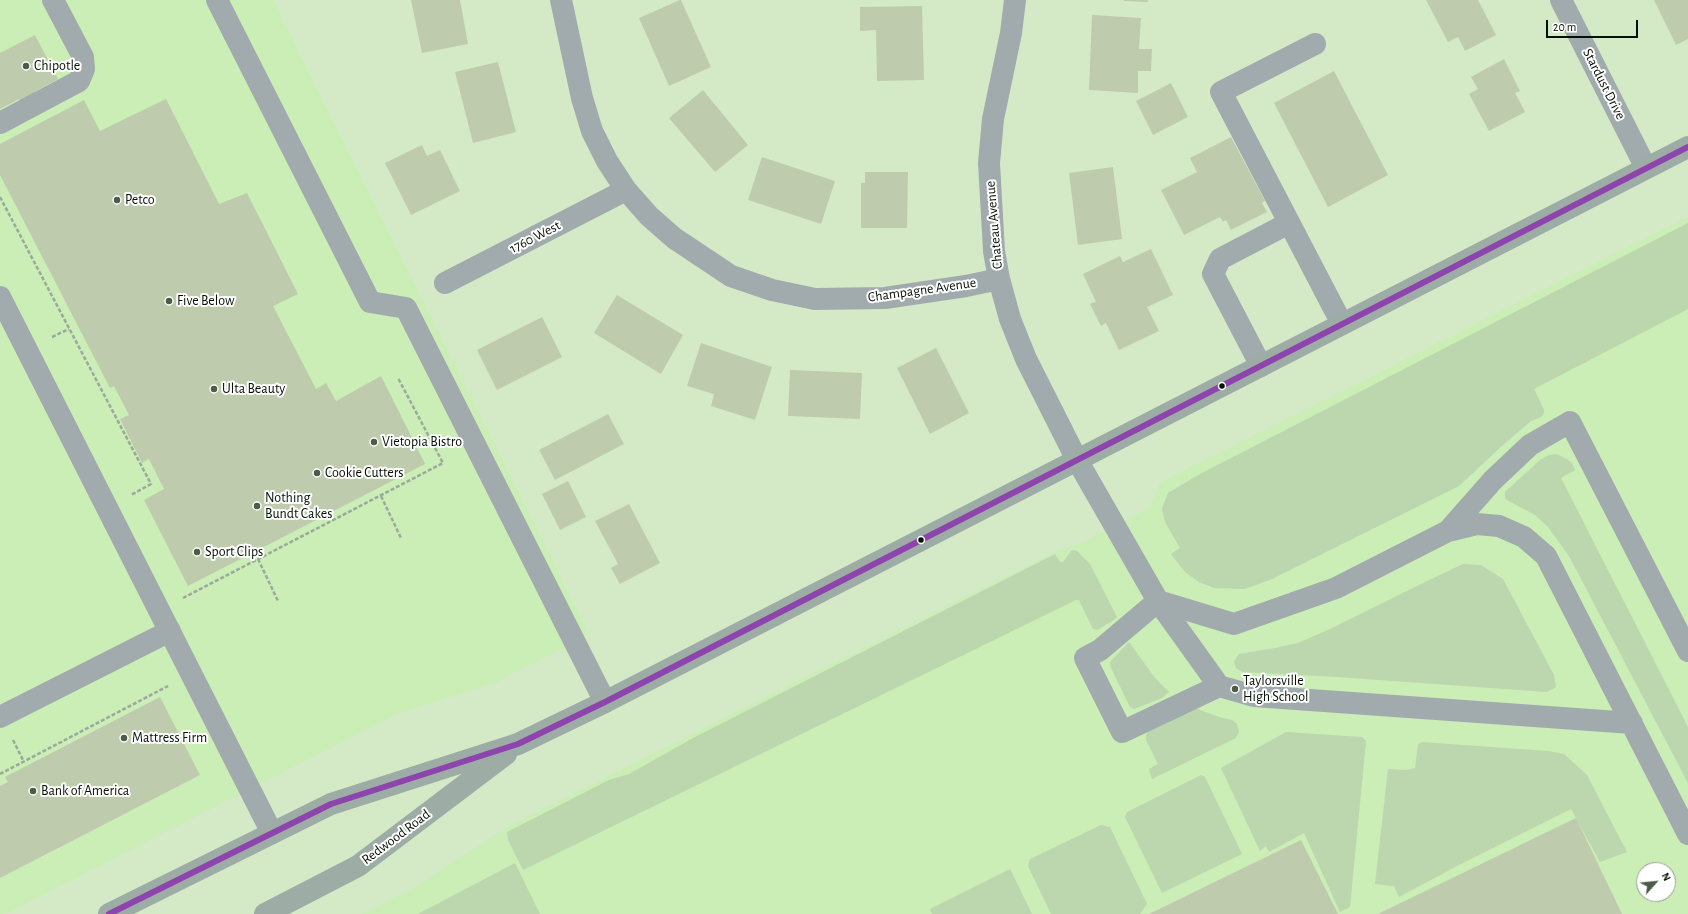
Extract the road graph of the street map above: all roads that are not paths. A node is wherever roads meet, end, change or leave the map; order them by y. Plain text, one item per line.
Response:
1 (53, 0) edge
2 (217, 0) edge
3 (561, 0) edge
4 (1015, 0) edge
5 (1561, 0) edge
6 (1315, 44) dead end
7 (0, 123) edge
8 (1688, 147) edge
9 (1646, 168) junction
10 (626, 190) junction
11 (1289, 223) junction
12 (999, 279) junction
13 (445, 283) dead end
14 (0, 297) edge
15 (1342, 324) junction
16 (1261, 366) junction
17 (1077, 460) junction
18 (1448, 531) junction
19 (1158, 601) junction
20 (170, 631) junction
21 (1688, 651) edge
22 (1219, 686) junction
23 (605, 702) junction
24 (0, 717) edge
25 (1632, 723) junction
26 (518, 744) junction
27 (272, 833) junction
28 (1688, 834) edge
29 (109, 914) edge
30 (265, 914) edge

1 - 7 street
2 - 23 street
3 - 10 street, Champagne Avenue
4 - 12 street, Chateau Avenue
5 - 9 street, Stardust Drive
6 - 11 street
8 - 9 main road, Redwood Road
9 - 15 main road, Redwood Road
10 - 12 street, Champagne Avenue
10 - 13 street, 1760 West
11 - 15 street
11 - 16 street
12 - 17 street, Chateau Avenue
14 - 20 street
15 - 16 main road, Redwood Road
16 - 17 main road, Redwood Road
17 - 19 street, Chateau Avenue
17 - 23 main road, Redwood Road
18 - 19 street
18 - 21 street
18 - 25 street
19 - 22 street, Chateau Avenue
19 - 22 street
20 - 24 street
20 - 27 street
22 - 25 street
23 - 26 main road, Redwood Road
25 - 28 street
26 - 27 main road, Redwood Road
26 - 30 main road, Redwood Road
27 - 29 main road, Redwood Road

